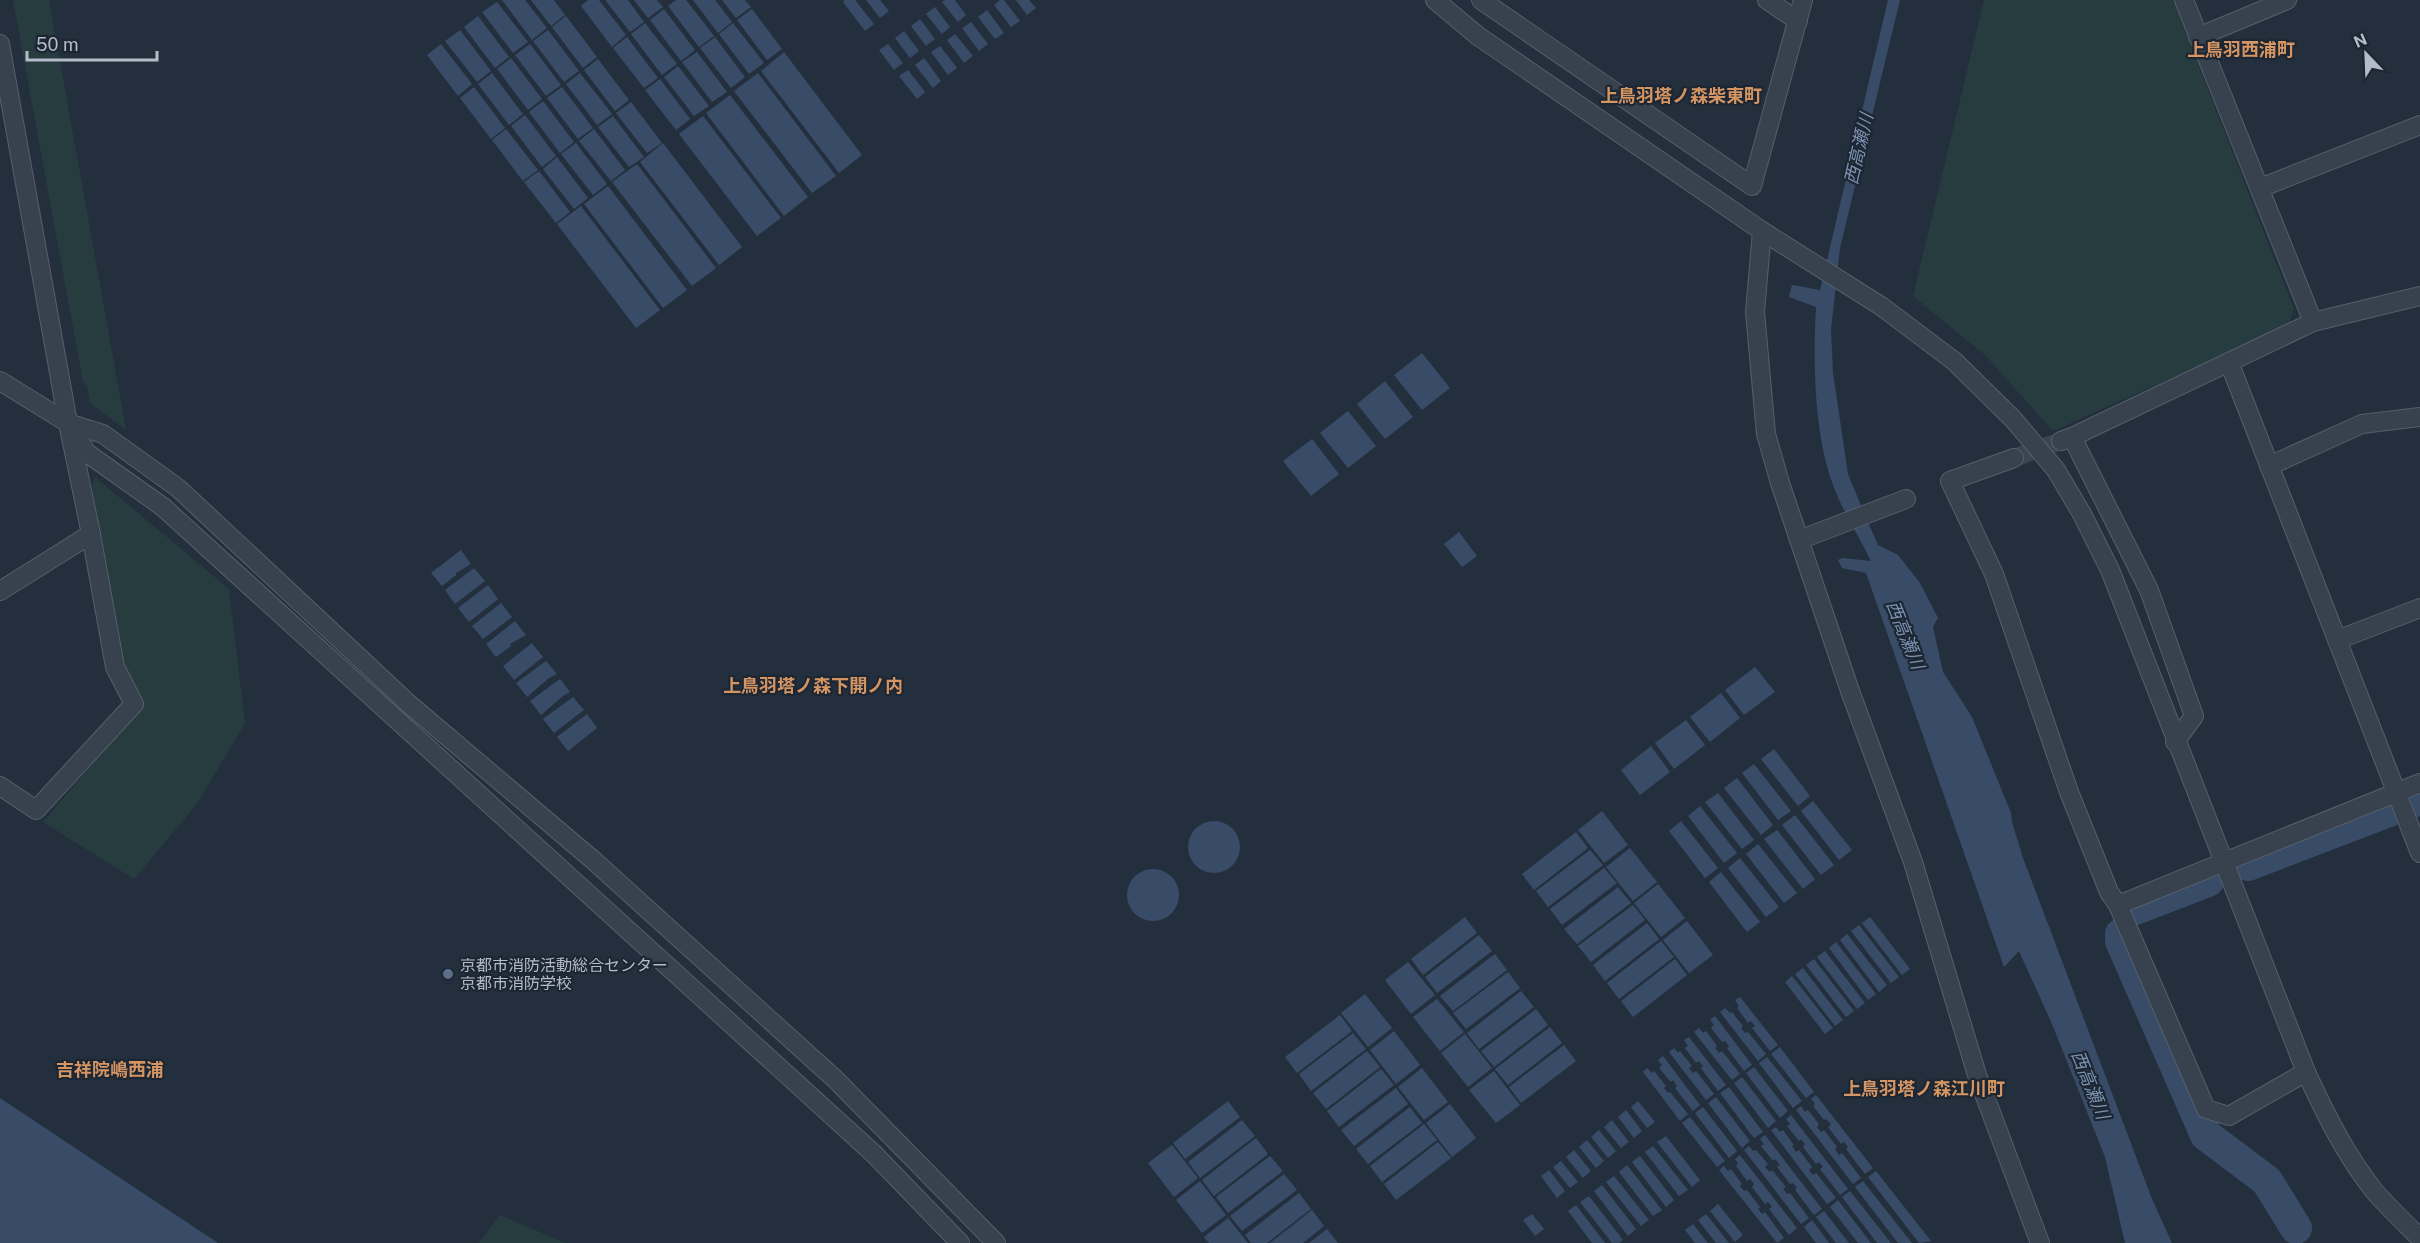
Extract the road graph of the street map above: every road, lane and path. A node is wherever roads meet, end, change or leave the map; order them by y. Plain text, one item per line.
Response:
1 (1435, 0) edge
2 (1481, 0) edge
3 (1767, 0) edge
4 (1803, 0) edge
5 (2184, 0) edge
6 (2287, 0) edge
7 (1798, 21) junction
8 (2198, 37) junction
9 (0, 44) edge
10 (2420, 125) edge
11 (8, 133) edge
12 (2260, 188) junction
13 (1762, 231) junction
14 (2420, 297) edge
15 (2313, 322) junction
16 (2229, 362) junction
17 (0, 381) edge
18 (2420, 417) edge
19 (68, 423) junction
20 (2014, 458) tunnel mouth
21 (2270, 466) junction
22 (1906, 499) dead end
23 (91, 534) junction
24 (1805, 538) junction
25 (0, 591) edge
26 (2420, 608) edge
27 (2337, 640) junction
28 (2175, 742) junction
29 (2420, 783) edge
30 (0, 786) edge
31 (2400, 801) junction
32 (2420, 853) edge
33 (2223, 862) junction
34 (2118, 905) junction
35 (2306, 1072) junction
36 (2420, 1238) edge
37 (960, 1243) edge
38 (996, 1243) edge
39 (2040, 1243) edge

1 - 13 street
2 - 7 street
3 - 7 street
4 - 7 street
5 - 8 street
6 - 8 street
8 - 12 street
9 - 11 street
10 - 12 street
11 - 19 street
12 - 15 street
13 - 24 street
13 - 28 street
14 - 15 street
15 - 16 street
16 - 21 street
16 - 28 street
17 - 19 street
18 - 21 street
19 - 23 street
19 - 37 street
19 - 38 street
20 - 34 street
21 - 27 street
22 - 24 street
23 - 25 street
23 - 30 street
24 - 39 street
26 - 27 street
27 - 31 street
28 - 33 street
29 - 31 street
31 - 32 street
31 - 33 street
33 - 34 street
33 - 35 street
34 - 35 street
35 - 36 street

